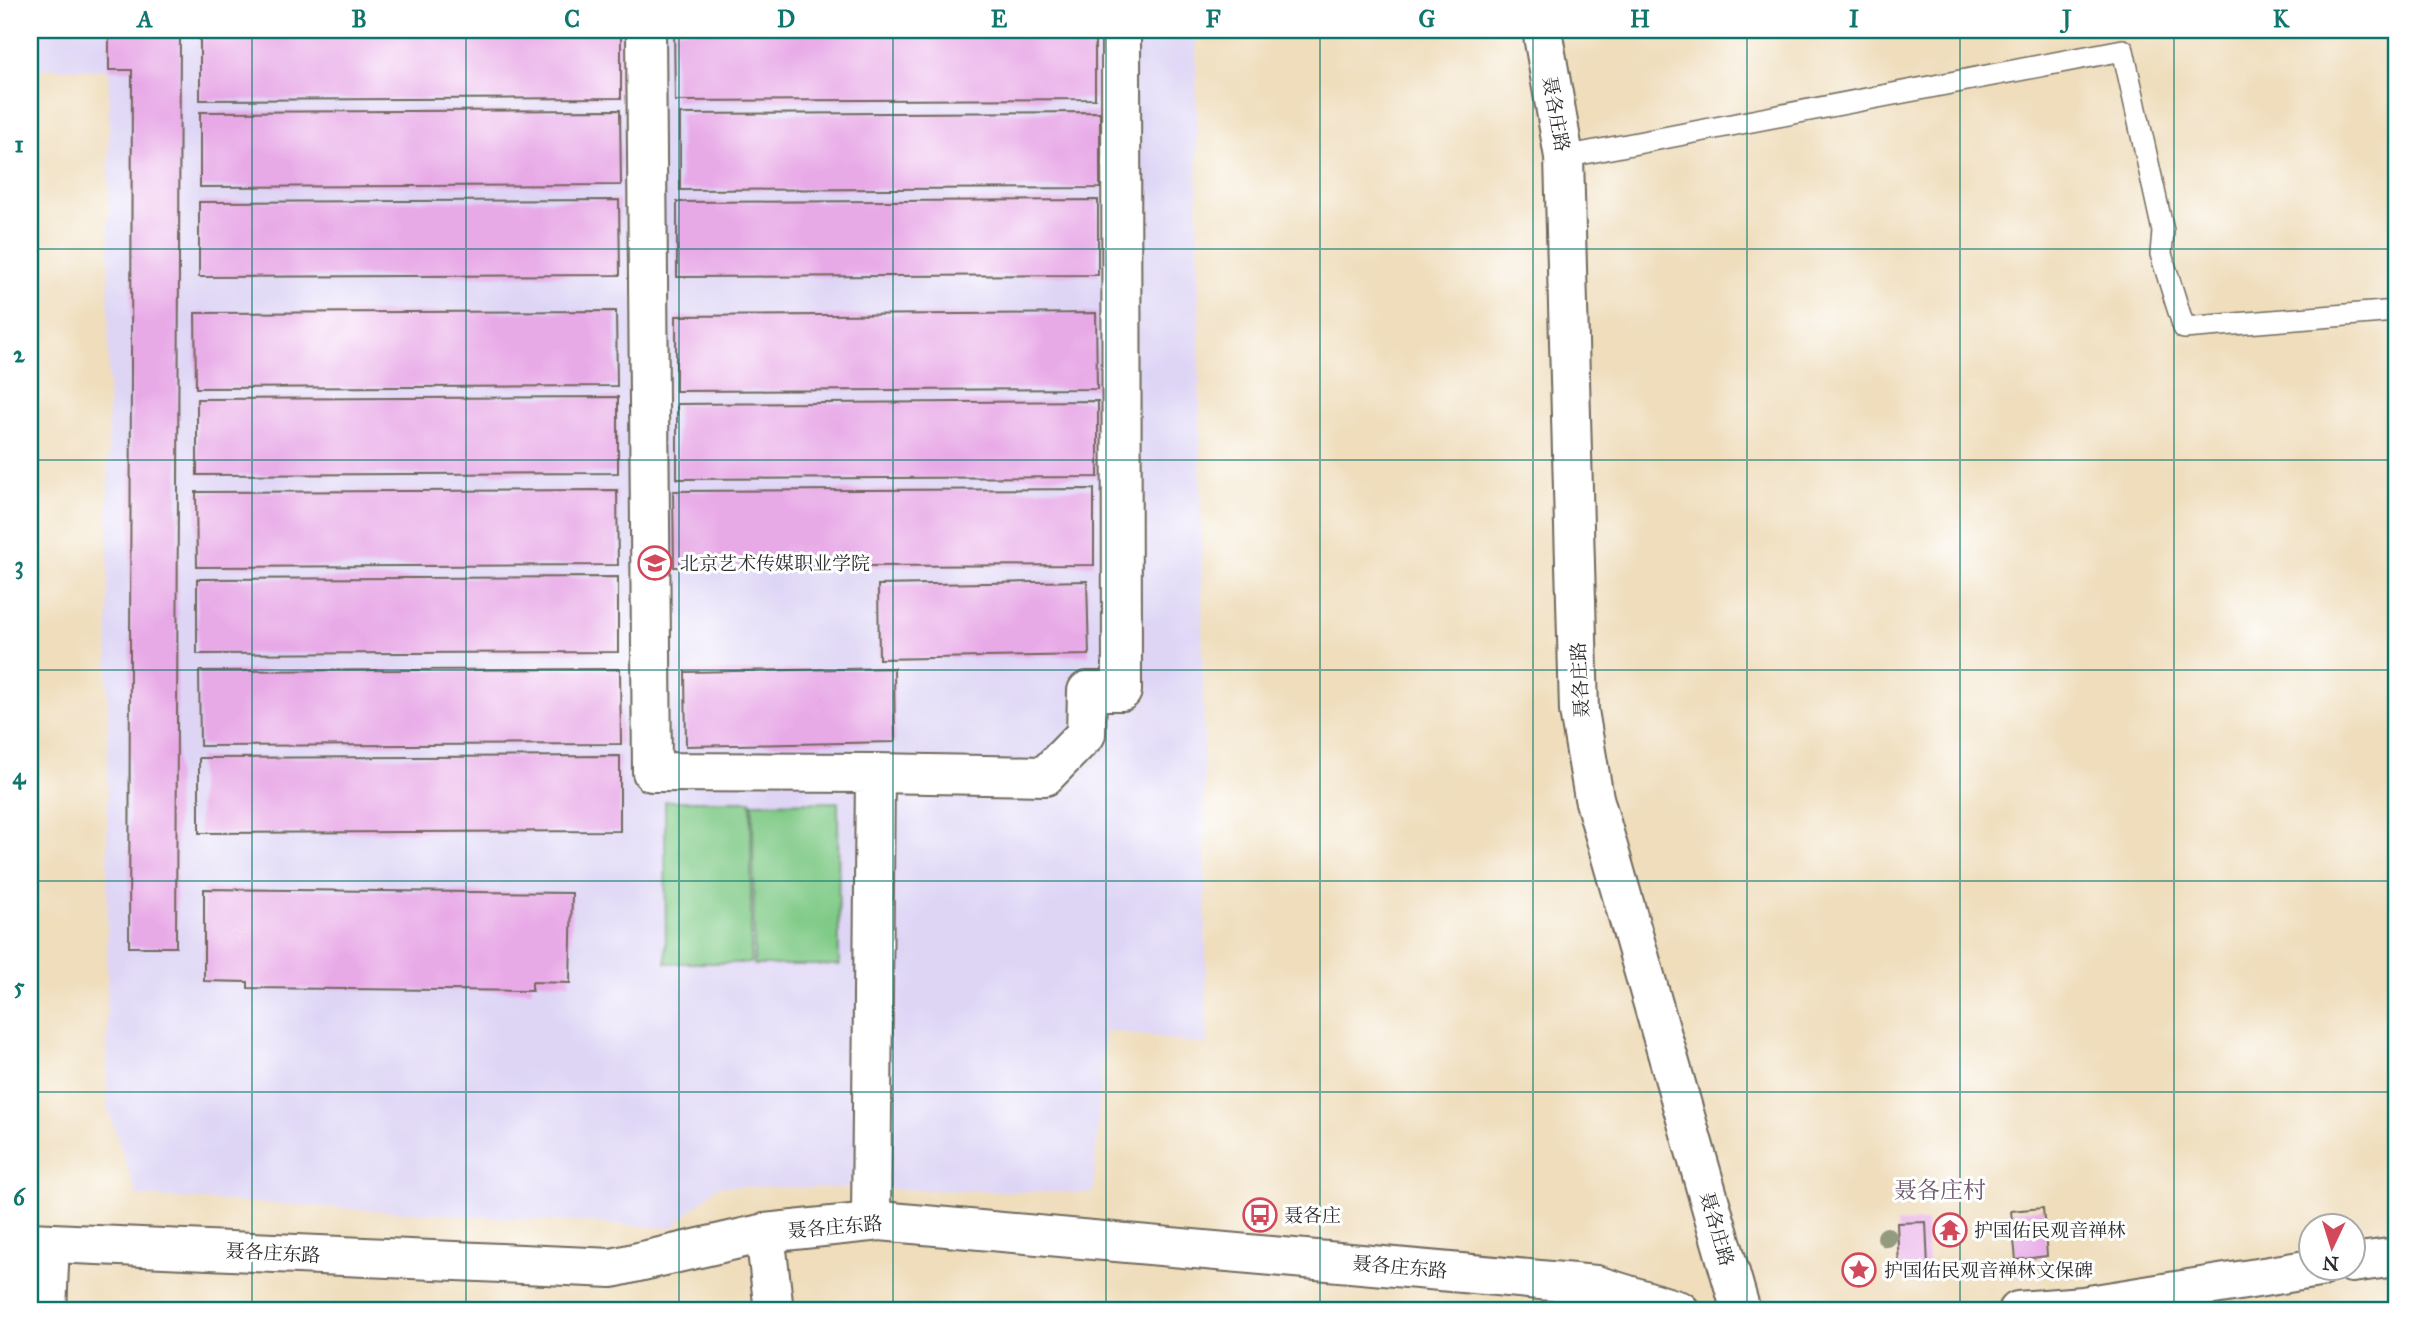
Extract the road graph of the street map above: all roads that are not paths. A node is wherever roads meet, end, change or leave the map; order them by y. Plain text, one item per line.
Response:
1 (646, 30) edge
2 (1121, 30) edge
3 (1542, 30) edge
4 (1564, 157) junction
5 (2396, 311) edge
6 (875, 773) junction
7 (872, 1222) junction
8 (765, 1233) junction
9 (40, 1243) edge
10 (2396, 1257) edge
11 (2366, 1261) edge
12 (2296, 1272) edge
13 (2083, 1309) edge
14 (47, 1311) edge
15 (774, 1311) edge
16 (1680, 1311) edge
17 (1741, 1311) edge
18 (2018, 1311) edge

1 - 6 street
2 - 6 street
3 - 4 street, 聂各庄路
4 - 5 lane
4 - 17 street, 聂各庄路
6 - 7 street
7 - 8 street, 聂各庄东路
7 - 16 street, 聂各庄东路
8 - 9 street, 聂各庄东路
8 - 15 street
9 - 14 street
10 - 11 street
12 - 13 street
13 - 18 street

